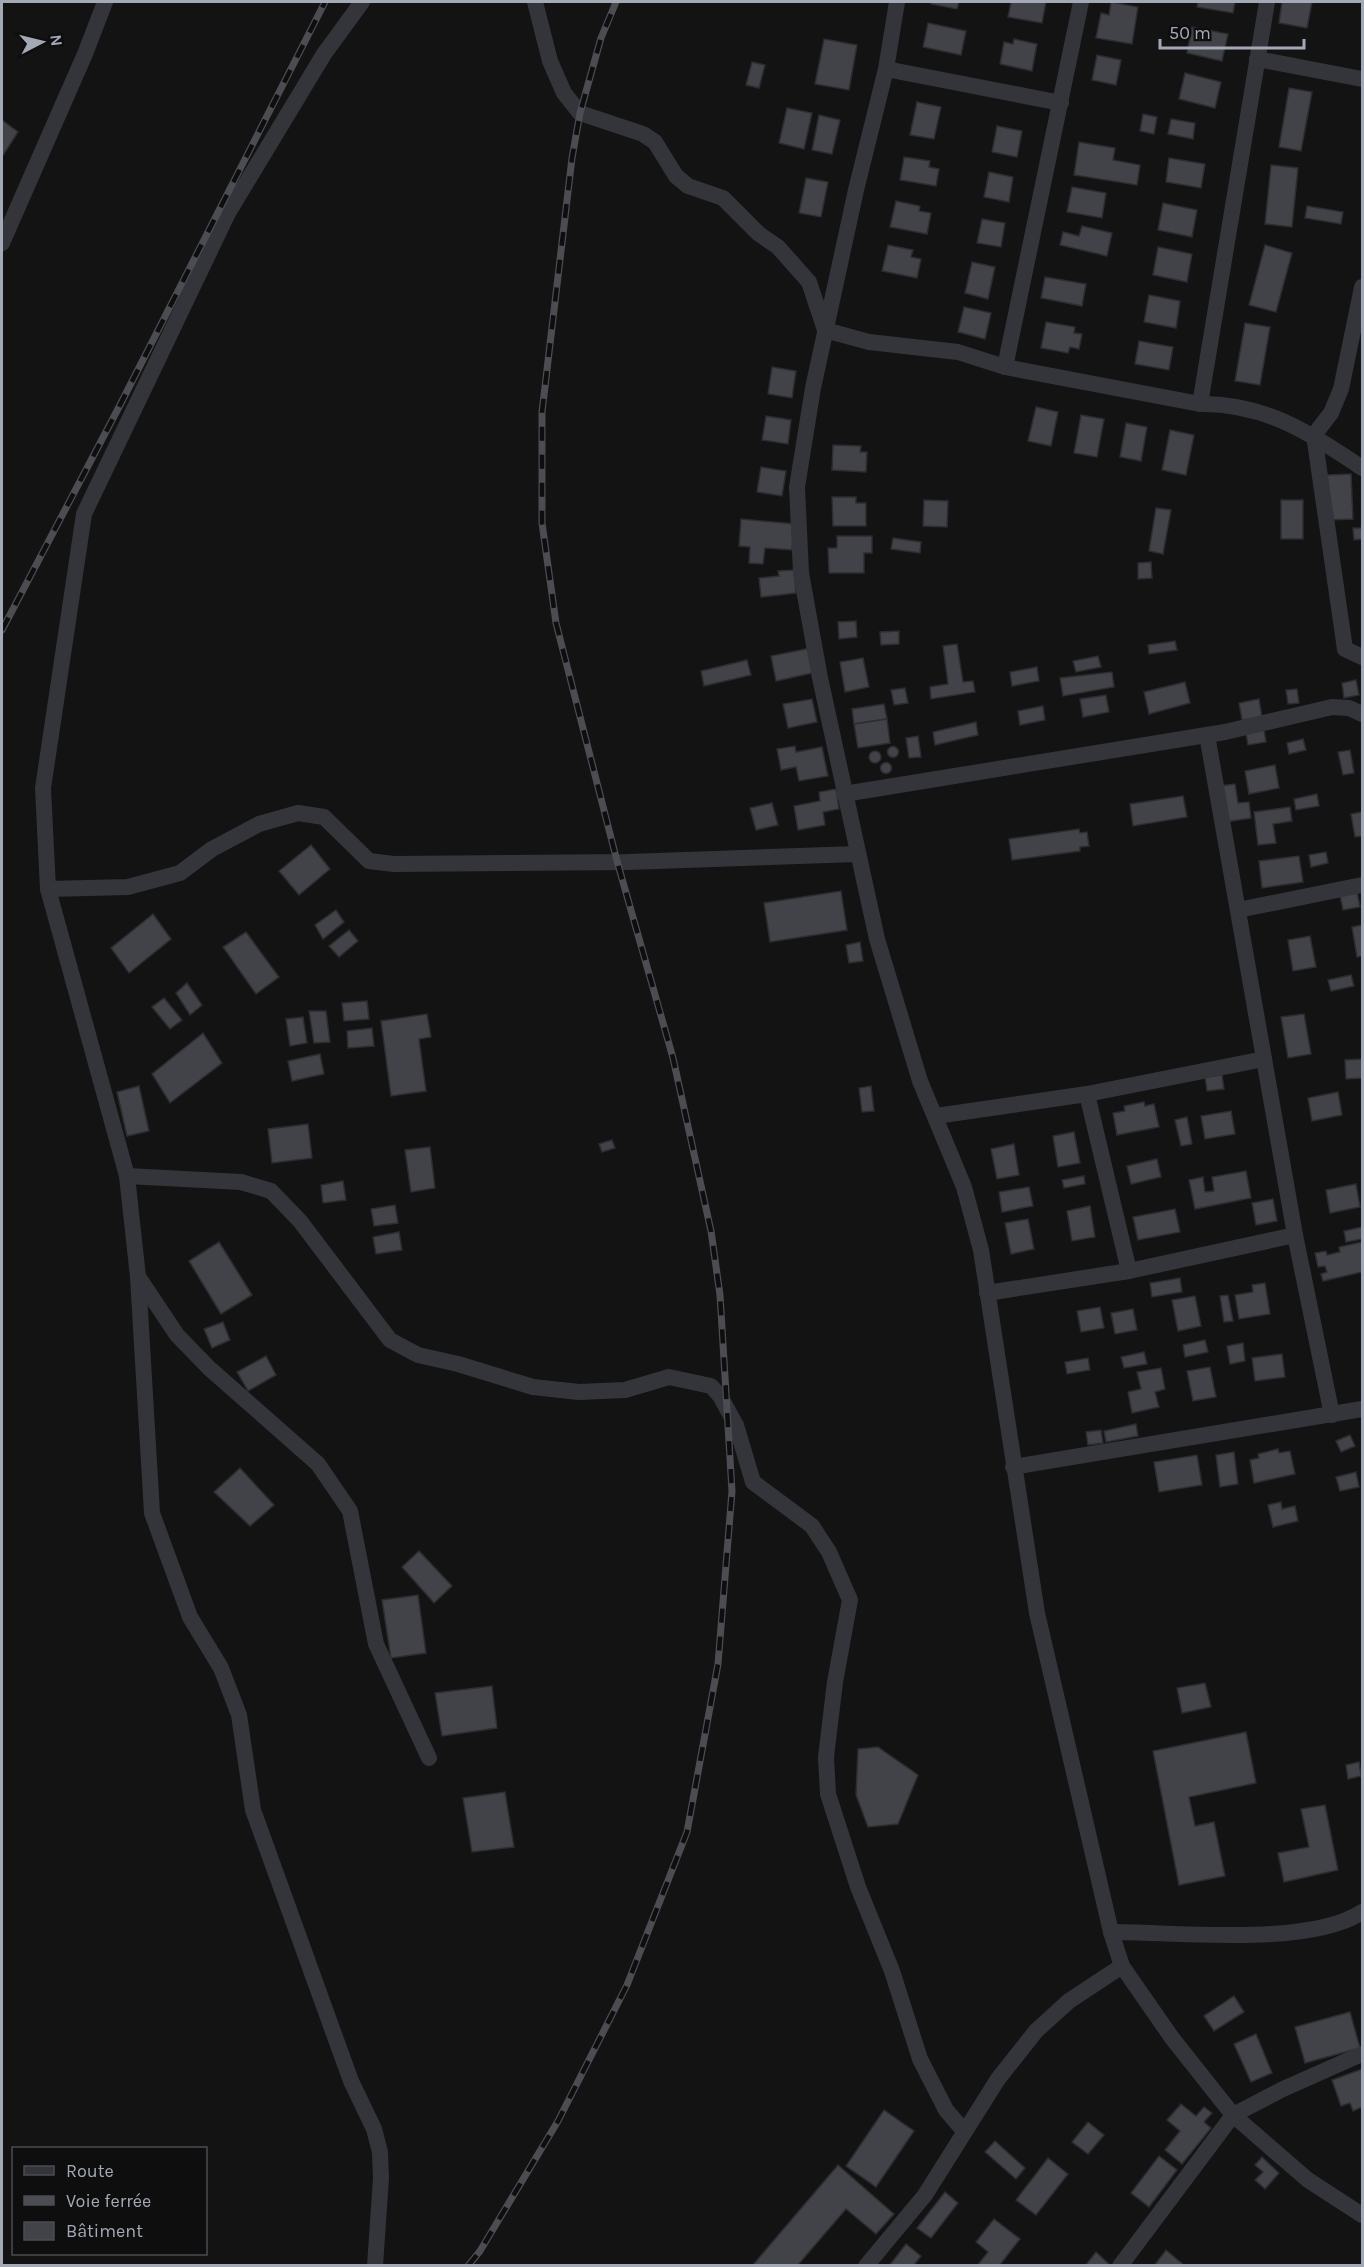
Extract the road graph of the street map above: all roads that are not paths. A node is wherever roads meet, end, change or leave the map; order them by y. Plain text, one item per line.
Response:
1 (105, 2) edge
2 (362, 2) edge
3 (535, 2) edge
4 (897, 2) edge
5 (1081, 2) edge
6 (1267, 2) edge
7 (1257, 59) junction
8 (886, 69) junction
9 (1362, 79) edge
10 (1061, 103) junction
11 (2, 243) edge
12 (1362, 287) edge
13 (825, 330) junction
14 (1005, 367) junction
15 (1200, 404) junction
16 (1314, 435) junction
17 (1362, 468) edge
18 (1362, 657) edge
19 (1362, 714) edge
20 (1207, 735) junction
21 (844, 794) junction
22 (857, 854) junction
23 (1362, 885) edge
24 (48, 889) junction
25 (1238, 910) junction
26 (1264, 1059) junction
27 (1087, 1094) junction
28 (936, 1116) junction
29 (126, 1176) junction
30 (1295, 1235) junction
31 (1129, 1271) junction
32 (138, 1277) junction
33 (987, 1293) junction
34 (1362, 1409) edge
35 (1332, 1415) junction
36 (1013, 1467) junction
37 (429, 1758) dead end
38 (1362, 1912) edge
39 (1111, 1932) junction
40 (1122, 1966) junction
41 (1362, 2054) edge
42 (1233, 2115) junction
43 (964, 2132) junction
44 (1362, 2215) edge
45 (375, 2265) edge
46 (866, 2265) edge
47 (1120, 2265) edge

1 - 11 street
2 - 24 street
3 - 13 street
4 - 8 street
5 - 10 street
6 - 7 street
7 - 9 street
7 - 15 street
8 - 10 street
8 - 13 street
10 - 14 street
12 - 16 street
13 - 14 street
13 - 21 street
14 - 15 street
15 - 16 street
16 - 17 street
16 - 18 street
19 - 20 street
20 - 21 street
20 - 25 street
21 - 22 street
22 - 24 street
22 - 28 street
23 - 25 street
24 - 29 street
25 - 26 street
26 - 27 street
26 - 30 street
27 - 28 street
27 - 31 street
28 - 33 street
29 - 32 street
29 - 43 street
30 - 31 street
30 - 35 street
31 - 33 street
32 - 37 street
32 - 45 street
33 - 36 street
34 - 35 street
35 - 36 street
36 - 39 street
38 - 39 street
39 - 40 street
40 - 42 street
40 - 43 street
41 - 42 street
42 - 44 street
42 - 47 street
43 - 46 street

